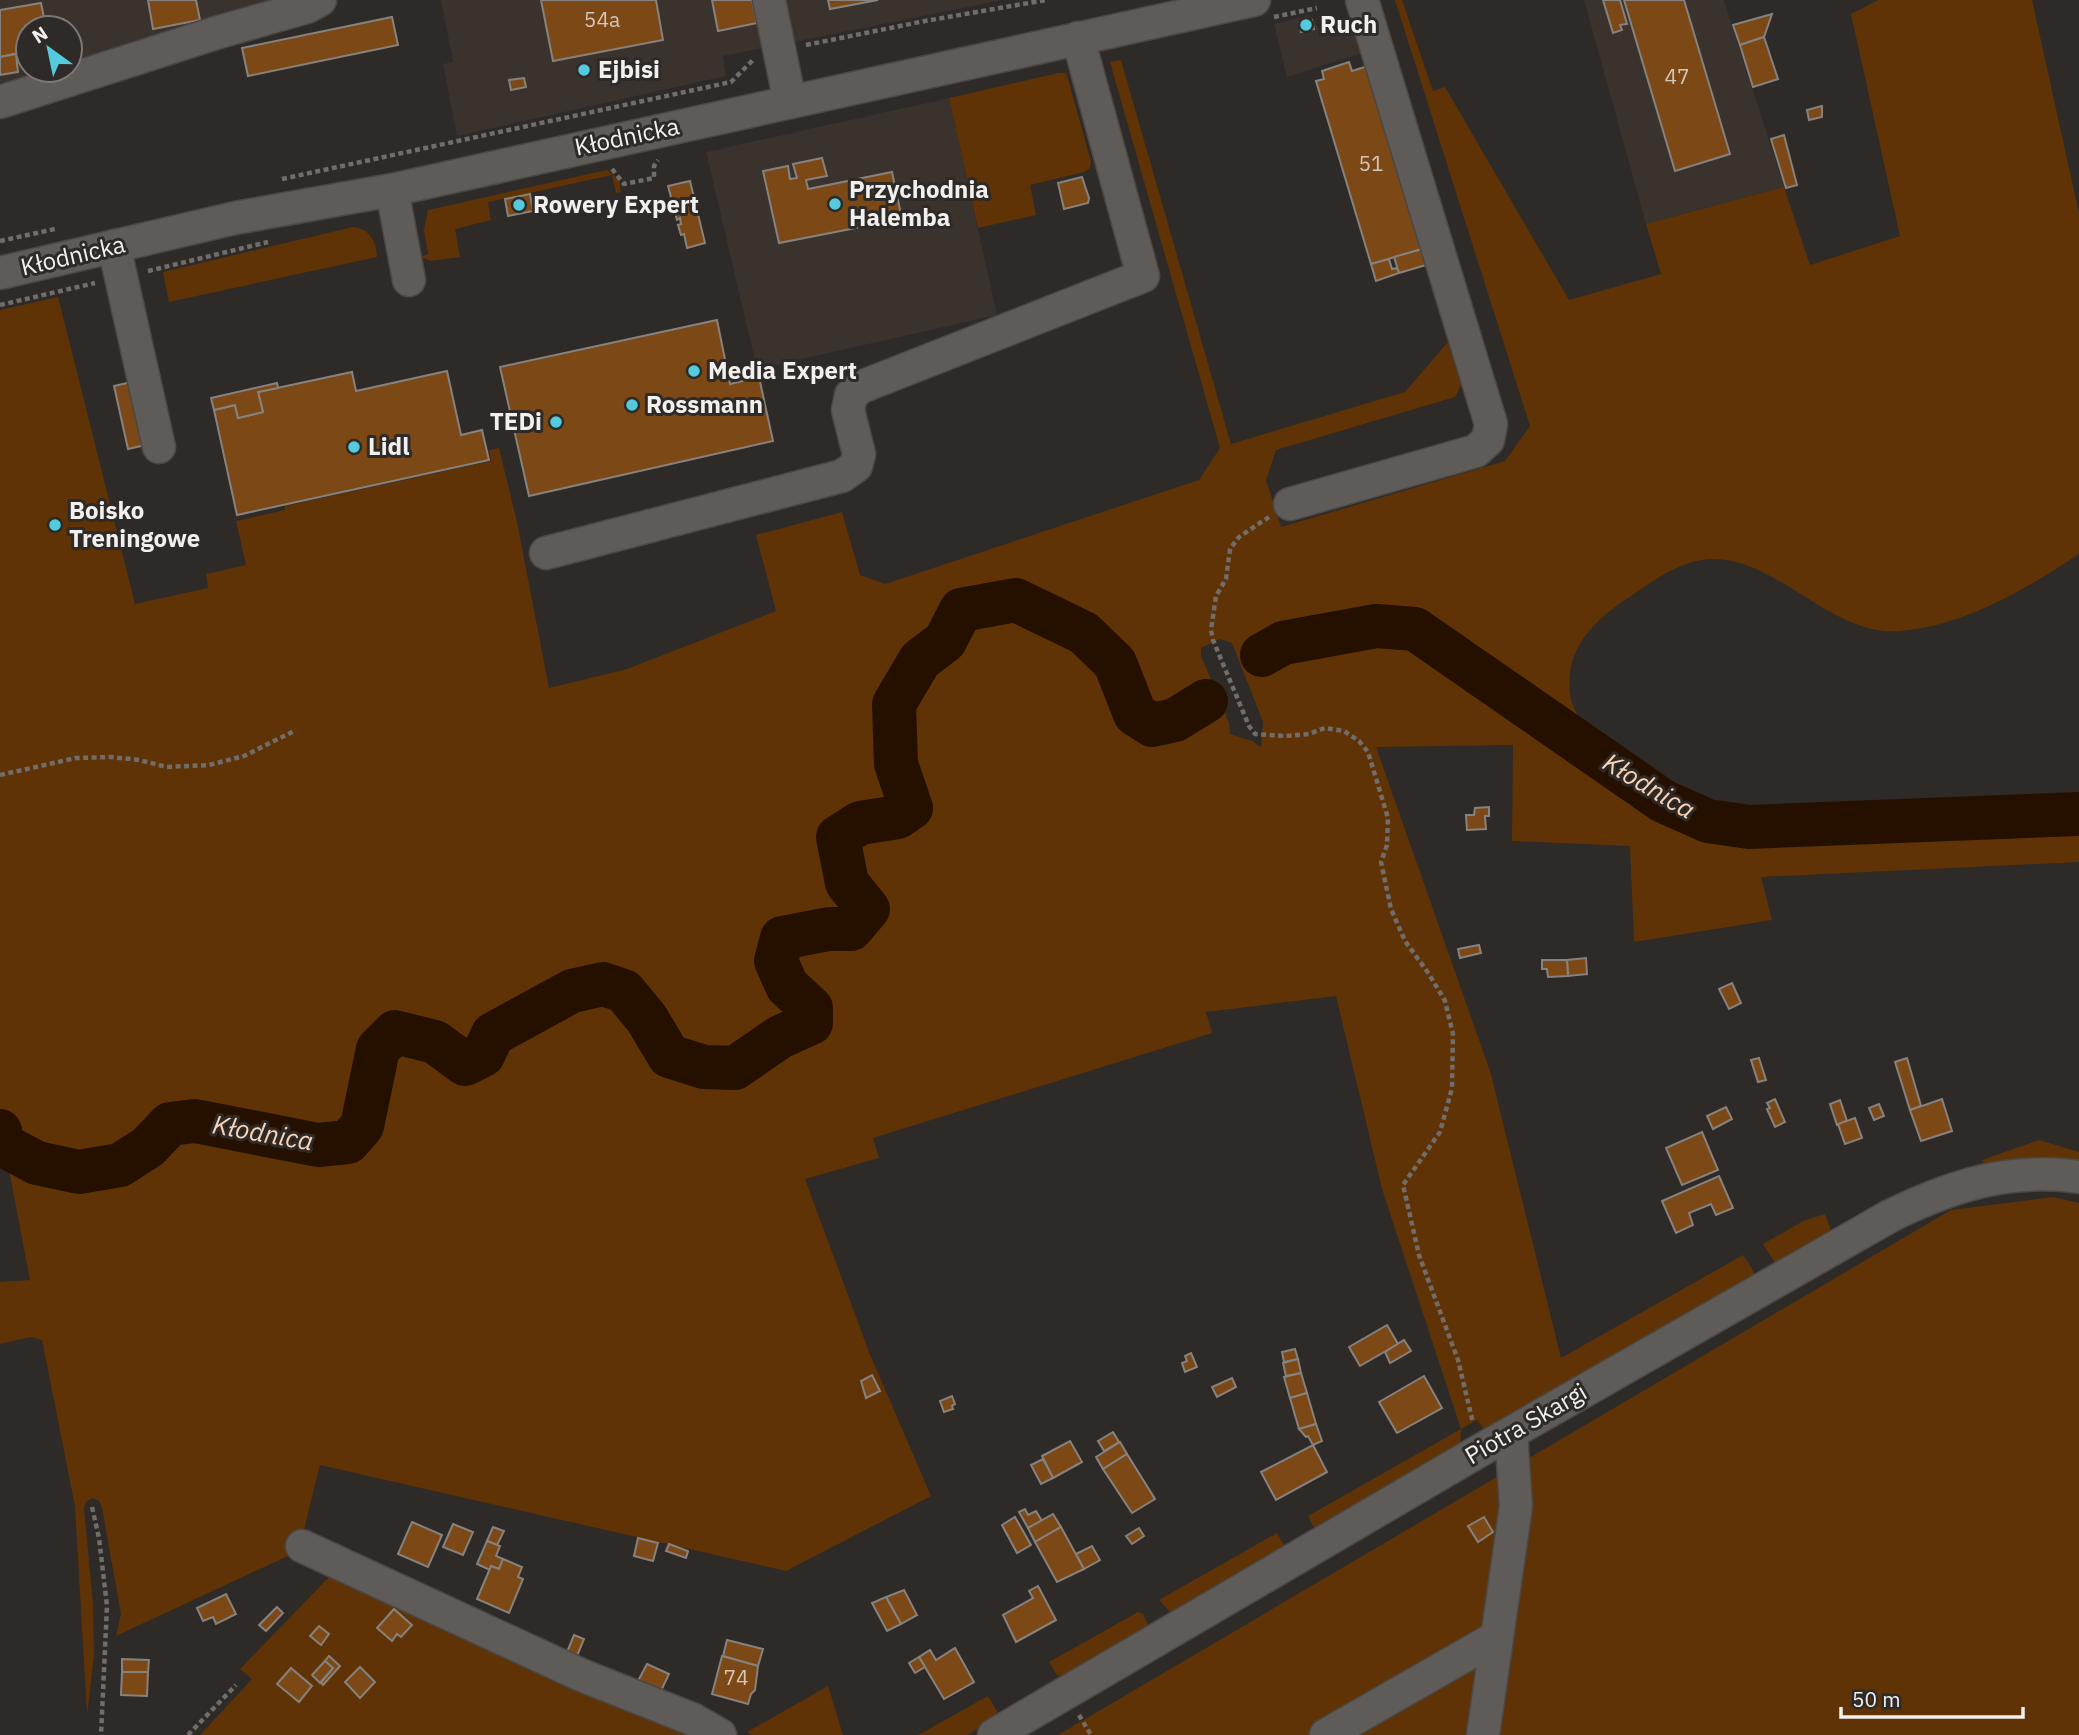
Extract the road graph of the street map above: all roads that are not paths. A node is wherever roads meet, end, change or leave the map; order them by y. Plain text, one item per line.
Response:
1 (320, 0) edge
2 (769, 0) edge
3 (1254, 0) edge
4 (1362, 0) edge
5 (1078, 38) junction
6 (0, 102) edge
7 (790, 102) junction
8 (391, 190) junction
9 (114, 246) junction
10 (0, 273) edge
11 (409, 280) dead end
12 (159, 447) dead end
13 (1290, 504) road end
14 (546, 553) dead end
15 (2079, 1177) edge
16 (1511, 1433) junction
17 (302, 1546) dead end
18 (1497, 1637) junction
19 (720, 1735) edge
20 (994, 1735) edge
21 (1326, 1735) edge
22 (1483, 1735) edge

1 - 6 street
2 - 7 street
3 - 5 street, Kłodnicka
4 - 13 street
5 - 7 street, Kłodnicka
5 - 14 street
7 - 8 street, Kłodnicka
8 - 9 street, Kłodnicka
8 - 11 street
9 - 10 street, Kłodnicka
9 - 12 street
15 - 16 street, Piotra Skargi
16 - 18 street
16 - 20 street, Piotra Skargi
17 - 19 street
18 - 21 street
18 - 22 street

